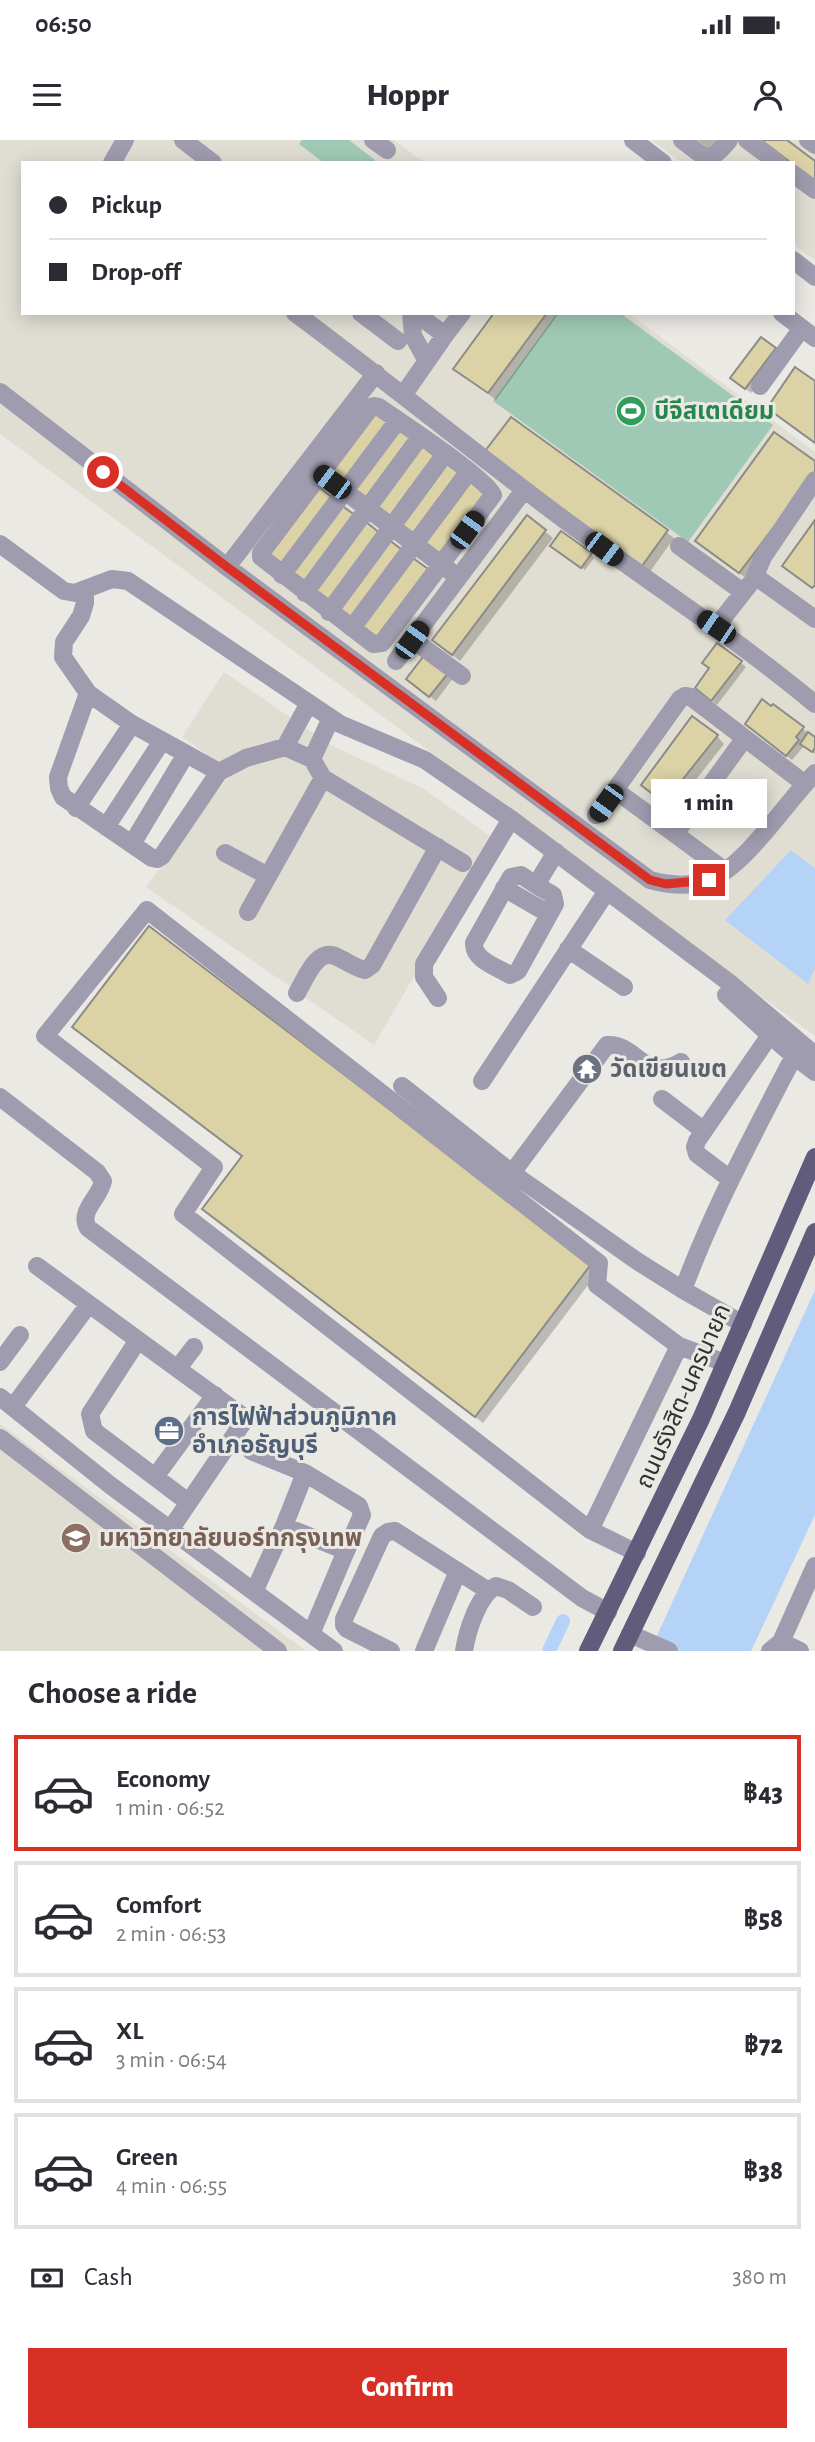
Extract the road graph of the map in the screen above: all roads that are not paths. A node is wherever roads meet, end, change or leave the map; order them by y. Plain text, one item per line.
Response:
1 (125, 140) edge
2 (633, 140) edge
3 (682, 140) edge
4 (729, 140) edge
5 (747, 140) edge
6 (808, 140) edge
7 (190, 142) edge
8 (815, 145) edge
9 (113, 161) edge
10 (211, 161) edge
11 (660, 161) edge
12 (775, 161) edge
13 (795, 175) edge
14 (815, 190) edge
15 (795, 262) edge
16 (815, 277) edge
17 (298, 315) edge
18 (413, 315) edge
19 (416, 315) edge
20 (460, 315) edge
21 (785, 315) edge
22 (384, 320) edge
23 (808, 333) edge
24 (445, 335) junction
25 (398, 341) dead end
26 (427, 362) junction
27 (376, 373) junction
28 (760, 386) dead end
29 (0, 393) edge
30 (404, 394) junction
31 (357, 411) junction
32 (398, 420) junction
33 (420, 437) junction
34 (445, 454) junction
35 (314, 468) junction
36 (469, 471) junction
37 (815, 480) edge
38 (524, 490) junction
39 (345, 492) junction
40 (368, 509) junction
41 (269, 527) junction
42 (392, 528) junction
43 (0, 544) edge
44 (415, 545) junction
45 (679, 547) dead end
46 (441, 565) junction
47 (227, 567) junction
48 (282, 575) junction
49 (755, 576) junction
50 (458, 578) junction
51 (85, 590) junction
52 (743, 592) junction
53 (305, 593) junction
54 (329, 612) junction
55 (815, 619) edge
56 (716, 627) junction
57 (352, 628) junction
58 (412, 640) junction
59 (396, 662) dead end
60 (462, 676) dead end
61 (88, 693) junction
62 (309, 703) junction
63 (815, 704) edge
64 (331, 718) junction
65 (132, 724) junction
66 (744, 739) junction
67 (162, 741) junction
68 (285, 747) junction
69 (186, 754) junction
70 (312, 759) junction
71 (219, 772) junction
72 (323, 778) junction
73 (810, 779) edge
74 (615, 790) junction
75 (76, 807) junction
76 (597, 816) dead end
77 (511, 819) junction
78 (106, 827) junction
79 (675, 834) junction
80 (132, 844) junction
81 (438, 847) junction
82 (555, 852) junction
83 (225, 853) dead end
84 (463, 863) dead end
85 (724, 870) junction
86 (268, 876) junction
87 (536, 885) junction
88 (504, 888) junction
89 (603, 896) junction
90 (248, 912) dead end
91 (550, 914) junction
92 (568, 949) junction
93 (624, 986) dead end
94 (297, 993) dead end
95 (438, 998) dead end
96 (770, 1035) junction
97 (815, 1055) edge
98 (794, 1056) junction
99 (681, 1062) dead end
100 (815, 1072) edge
101 (482, 1081) dead end
102 (402, 1086) dead end
103 (0, 1097) edge
104 (662, 1099) dead end
105 (704, 1131) junction
106 (815, 1157) edge
107 (512, 1173) junction
108 (730, 1179) junction
109 (815, 1233) edge
110 (37, 1266) dead end
111 (683, 1290) junction
112 (89, 1304) junction
113 (743, 1324) junction
114 (20, 1335) dead end
115 (138, 1340) junction
116 (679, 1346) junction
117 (194, 1347) dead end
118 (0, 1362) edge
119 (725, 1363) junction
120 (178, 1368) junction
121 (215, 1395) junction
122 (7, 1402) edge
123 (0, 1438) edge
124 (251, 1451) dead end
125 (305, 1474) junction
126 (155, 1477) junction
127 (188, 1502) junction
128 (284, 1526) junction
129 (170, 1530) junction
130 (590, 1530) junction
131 (346, 1551) junction
132 (638, 1553) junction
133 (815, 1566) edge
134 (458, 1571) junction
135 (487, 1590) junction
136 (254, 1592) junction
137 (533, 1607) dead end
138 (608, 1612) junction
139 (311, 1634) junction
140 (626, 1643) edge
141 (775, 1646) edge
142 (278, 1651) edge
143 (334, 1651) edge
144 (391, 1651) edge
145 (424, 1651) edge
146 (464, 1651) edge
147 (588, 1651) edge
148 (669, 1651) edge
149 (800, 1651) edge

1 - 9 street
2 - 11 street
3 - 4 street
5 - 12 street
6 - 8 street
7 - 10 street
13 - 14 street
15 - 16 street
17 - 27 street
18 - 26 street
19 - 24 street
20 - 24 street
21 - 23 street
22 - 25 street
23 - 28 street
24 - 26 street
26 - 30 street
27 - 30 street
27 - 31 street
29 - 47 street
30 - 38 street
31 - 32 street
31 - 35 street
32 - 33 street
32 - 39 street
33 - 34 street
33 - 40 street
34 - 36 street
34 - 42 street
35 - 39 street
35 - 41 street
36 - 44 street
36 - 46 street
37 - 49 street
38 - 50 street
38 - 56 street
39 - 40 street
39 - 48 street
40 - 42 street
40 - 53 street
41 - 47 street
41 - 48 street
42 - 44 street
42 - 54 street
43 - 51 street
44 - 46 street
44 - 57 street
45 - 52 street
46 - 50 street
46 - 57 street
47 - 85 street
48 - 53 street
49 - 52 street
49 - 55 street
50 - 58 street
51 - 61 street
51 - 62 street
52 - 56 street
53 - 54 street
54 - 57 street
56 - 63 street
58 - 59 street
58 - 60 street
61 - 65 street
61 - 75 street
62 - 64 street
62 - 68 street
64 - 70 street
64 - 77 street
65 - 67 street
65 - 75 street
66 - 73 street
66 - 74 street
66 - 79 street
67 - 69 street
67 - 78 street
68 - 70 street
68 - 71 street
69 - 71 street
69 - 80 street
70 - 72 street
71 - 80 street
72 - 81 street
72 - 86 street
73 - 85 street
74 - 76 street
74 - 79 street
75 - 78 street
77 - 82 street
77 - 95 street
78 - 80 street
79 - 85 street
81 - 84 street
81 - 94 street
82 - 87 street
82 - 89 street
83 - 86 street
86 - 90 street
87 - 88 street
87 - 91 street
88 - 91 street
88 - 91 street
89 - 92 street
89 - 96 street
89 - 97 street
92 - 93 street
92 - 101 street
96 - 98 street
96 - 105 street
98 - 100 street
98 - 108 street
99 - 107 street
102 - 107 street
103 - 138 street
104 - 105 street
105 - 108 street
106 - 113 main road, ถนนรังสิต-นครนายก
107 - 111 street
108 - 111 street
109 - 140 main road
110 - 112 street
111 - 113 street
112 - 115 street
112 - 122 street
113 - 119 main road, ถนนรังสิต-นครนายก
114 - 118 street
115 - 120 street
115 - 126 street
116 - 119 street
116 - 130 street
116 - 130 street
117 - 120 street
119 - 132 main road, ถนนรังสิต-นครนายก
120 - 121 street
121 - 126 street
121 - 127 street
122 - 129 street
123 - 142 street
124 - 125 street
125 - 128 street
125 - 131 street
126 - 127 street
127 - 129 street
128 - 131 street
128 - 136 street
129 - 136 street
130 - 132 street
131 - 139 street
132 - 138 main road, ถนนรังสิต-นครนายก
133 - 141 street
134 - 135 street
134 - 144 street
134 - 145 street
135 - 137 street
135 - 146 street
136 - 139 street
138 - 147 main road, ถนนรังสิต-นครนายก
139 - 143 street
140 - 148 street
141 - 149 street

